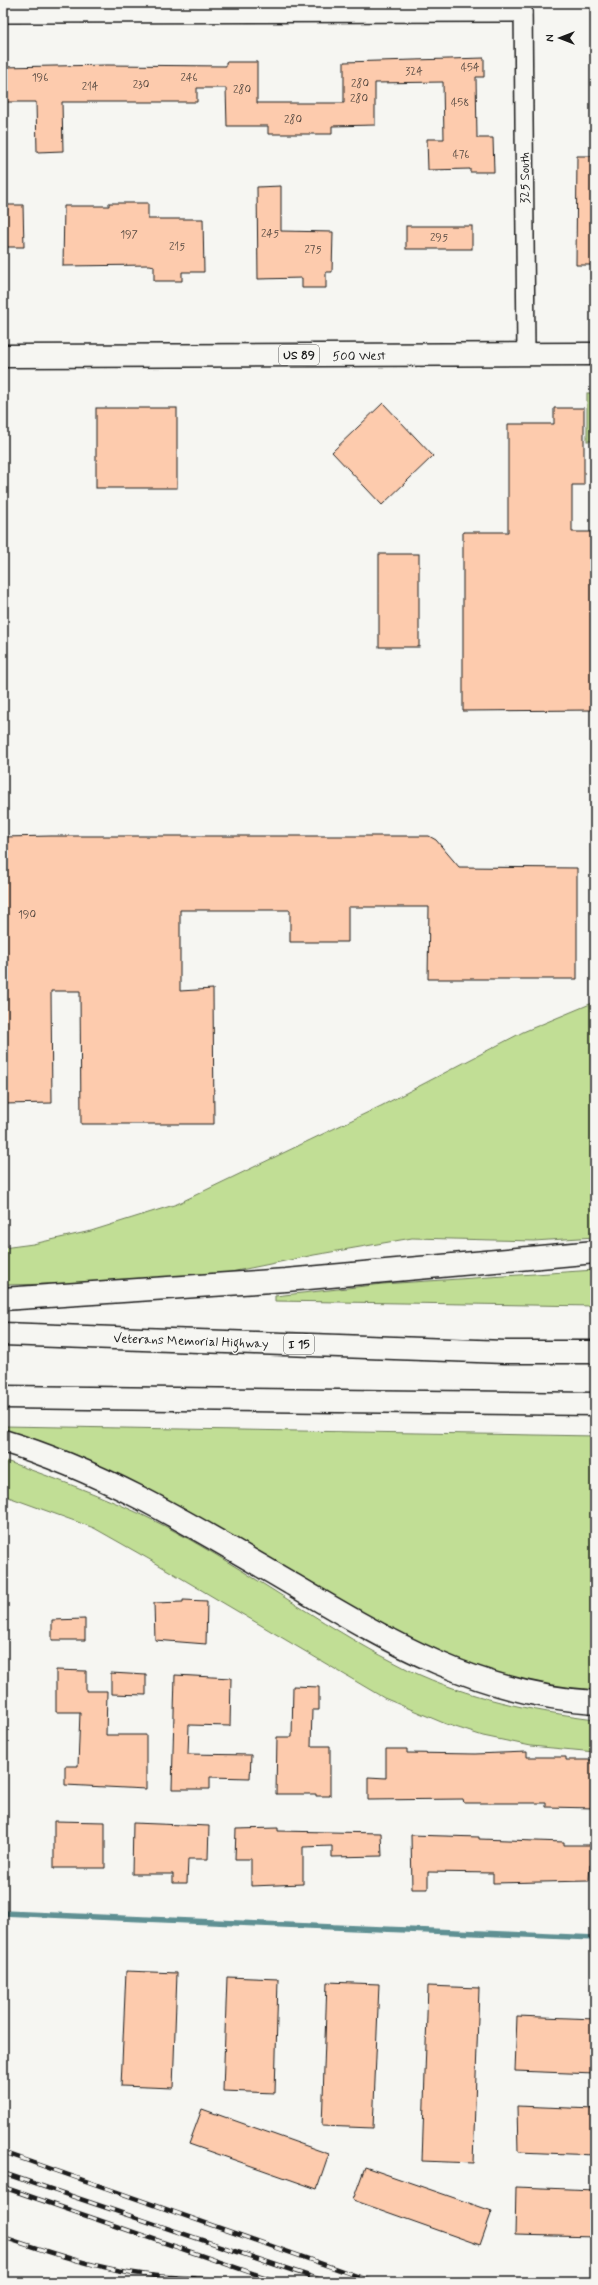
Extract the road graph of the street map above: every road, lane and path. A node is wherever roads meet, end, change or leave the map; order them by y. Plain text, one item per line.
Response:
1 (59, 8) edge
2 (523, 8) edge
3 (3, 14) edge
4 (526, 353) junction
5 (595, 354) edge
6 (3, 356) edge
7 (595, 1252) edge
8 (3, 1298) edge
9 (3, 1334) edge
10 (595, 1352) edge
11 (3, 1397) edge
12 (595, 1404) edge
13 (3, 1441) edge
14 (595, 1702) edge

1 - 2 street
1 - 3 street
2 - 4 street, 325 South
4 - 5 main road, 500 West / US 89
4 - 6 main road, 500 West / US 89
7 - 8 main road
9 - 10 main road, Veterans Memorial Highway / I 15
11 - 12 main road
13 - 14 main road

